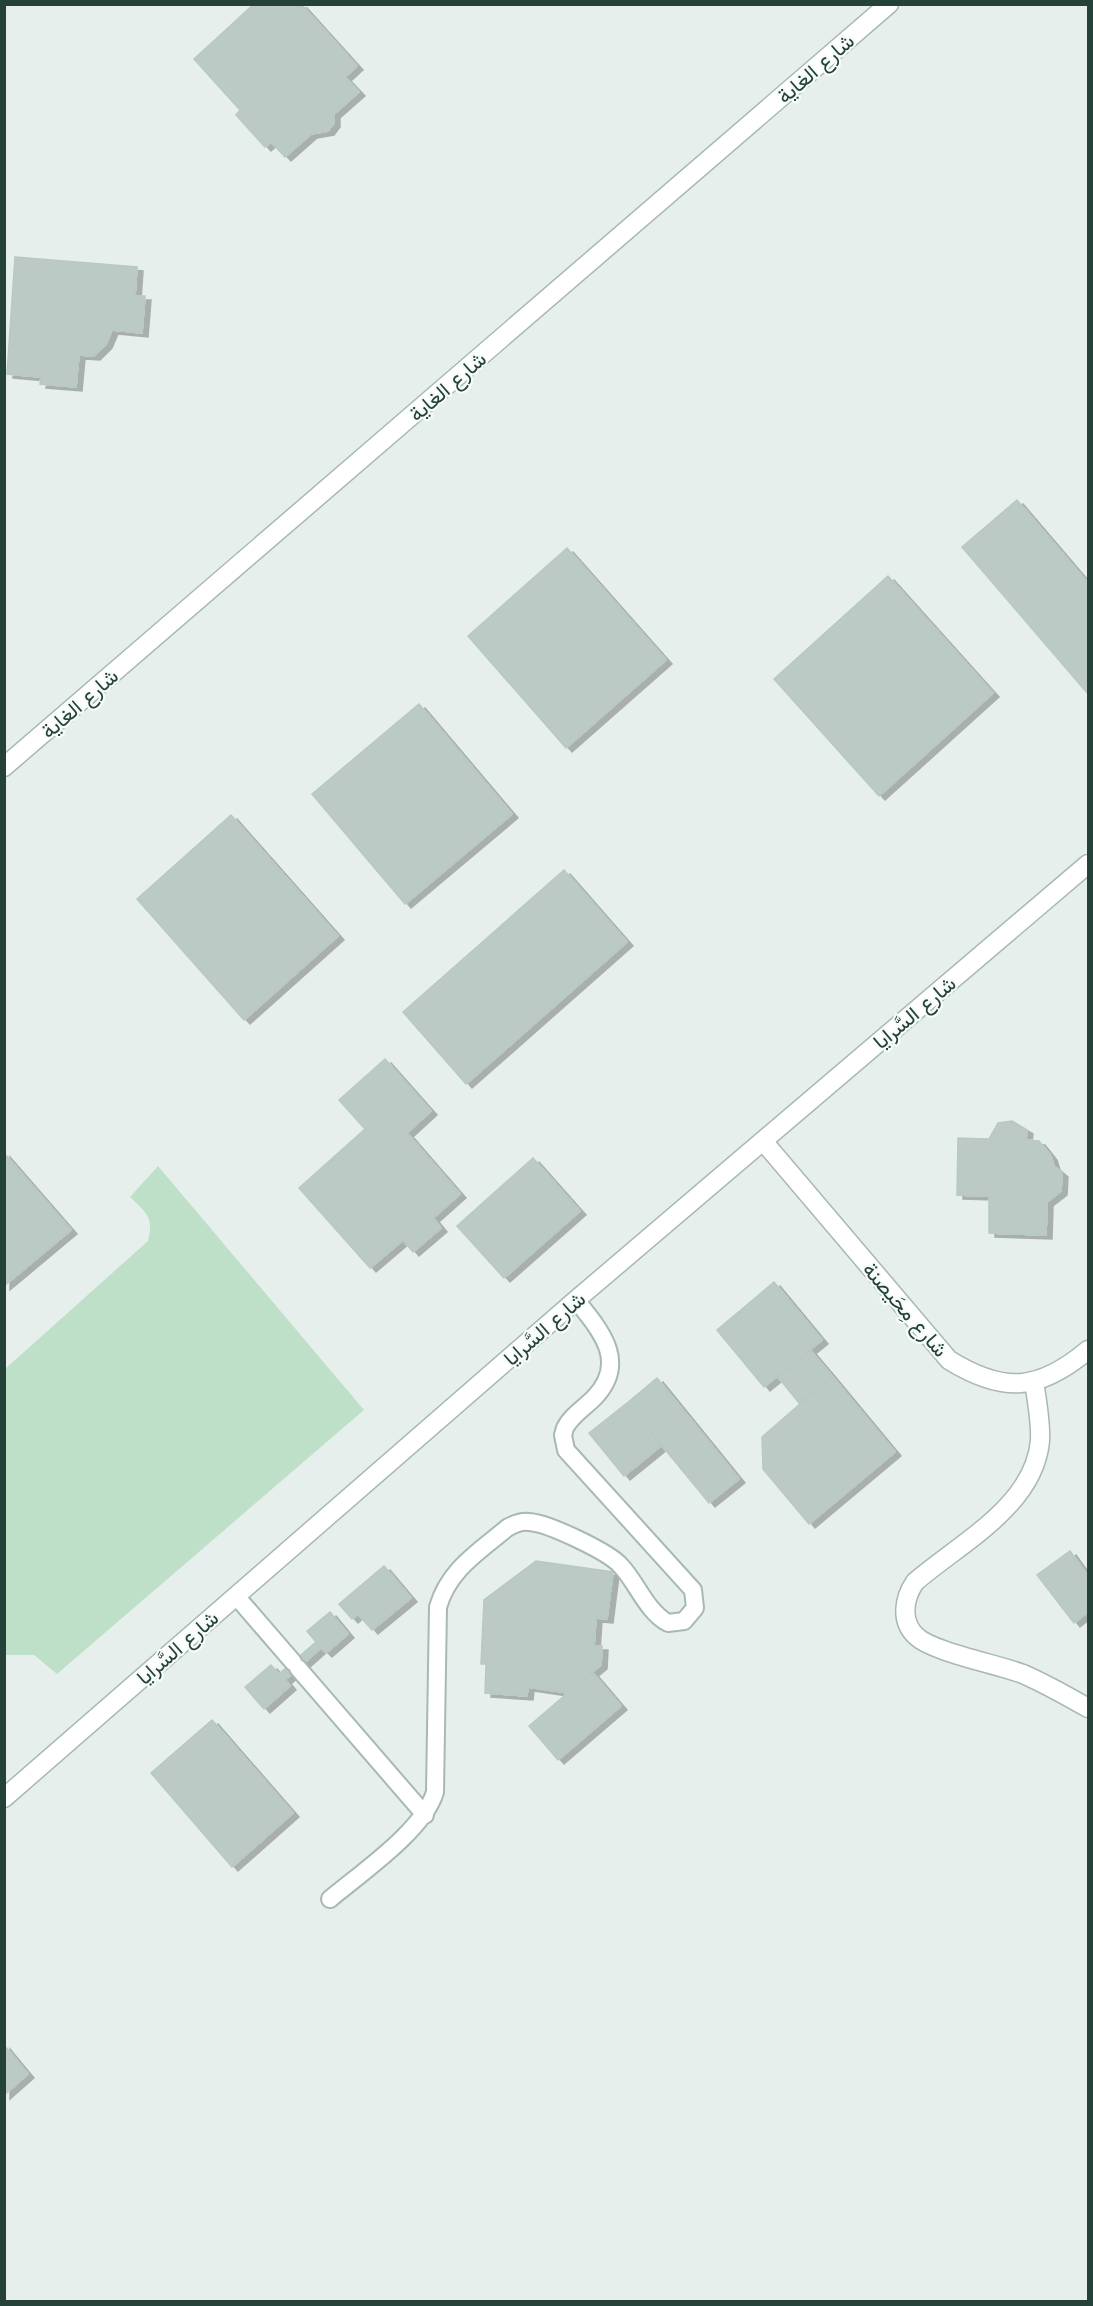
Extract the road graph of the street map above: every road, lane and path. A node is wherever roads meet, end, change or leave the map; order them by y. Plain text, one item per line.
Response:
1 (889, 4) edge
2 (4, 767) edge
3 (1089, 864) edge
4 (763, 1141) junction
5 (576, 1300) junction
6 (1089, 1350) edge
7 (1034, 1382) junction
8 (236, 1596) junction
9 (1089, 1708) edge
10 (4, 1798) edge
11 (425, 1815) junction
12 (330, 1899) dead end

1 - 2 street, شارع الغاية
3 - 4 street, شارع السَّرايا
4 - 5 street, شارع السَّرايا
4 - 7 street, شارع مِحَيصنة
5 - 8 street, شارع السَّرايا
5 - 11 lane
6 - 7 street, شارع مِحَيصنة
7 - 9 street
8 - 10 street, شارع السَّرايا
8 - 11 lane
11 - 12 lane

